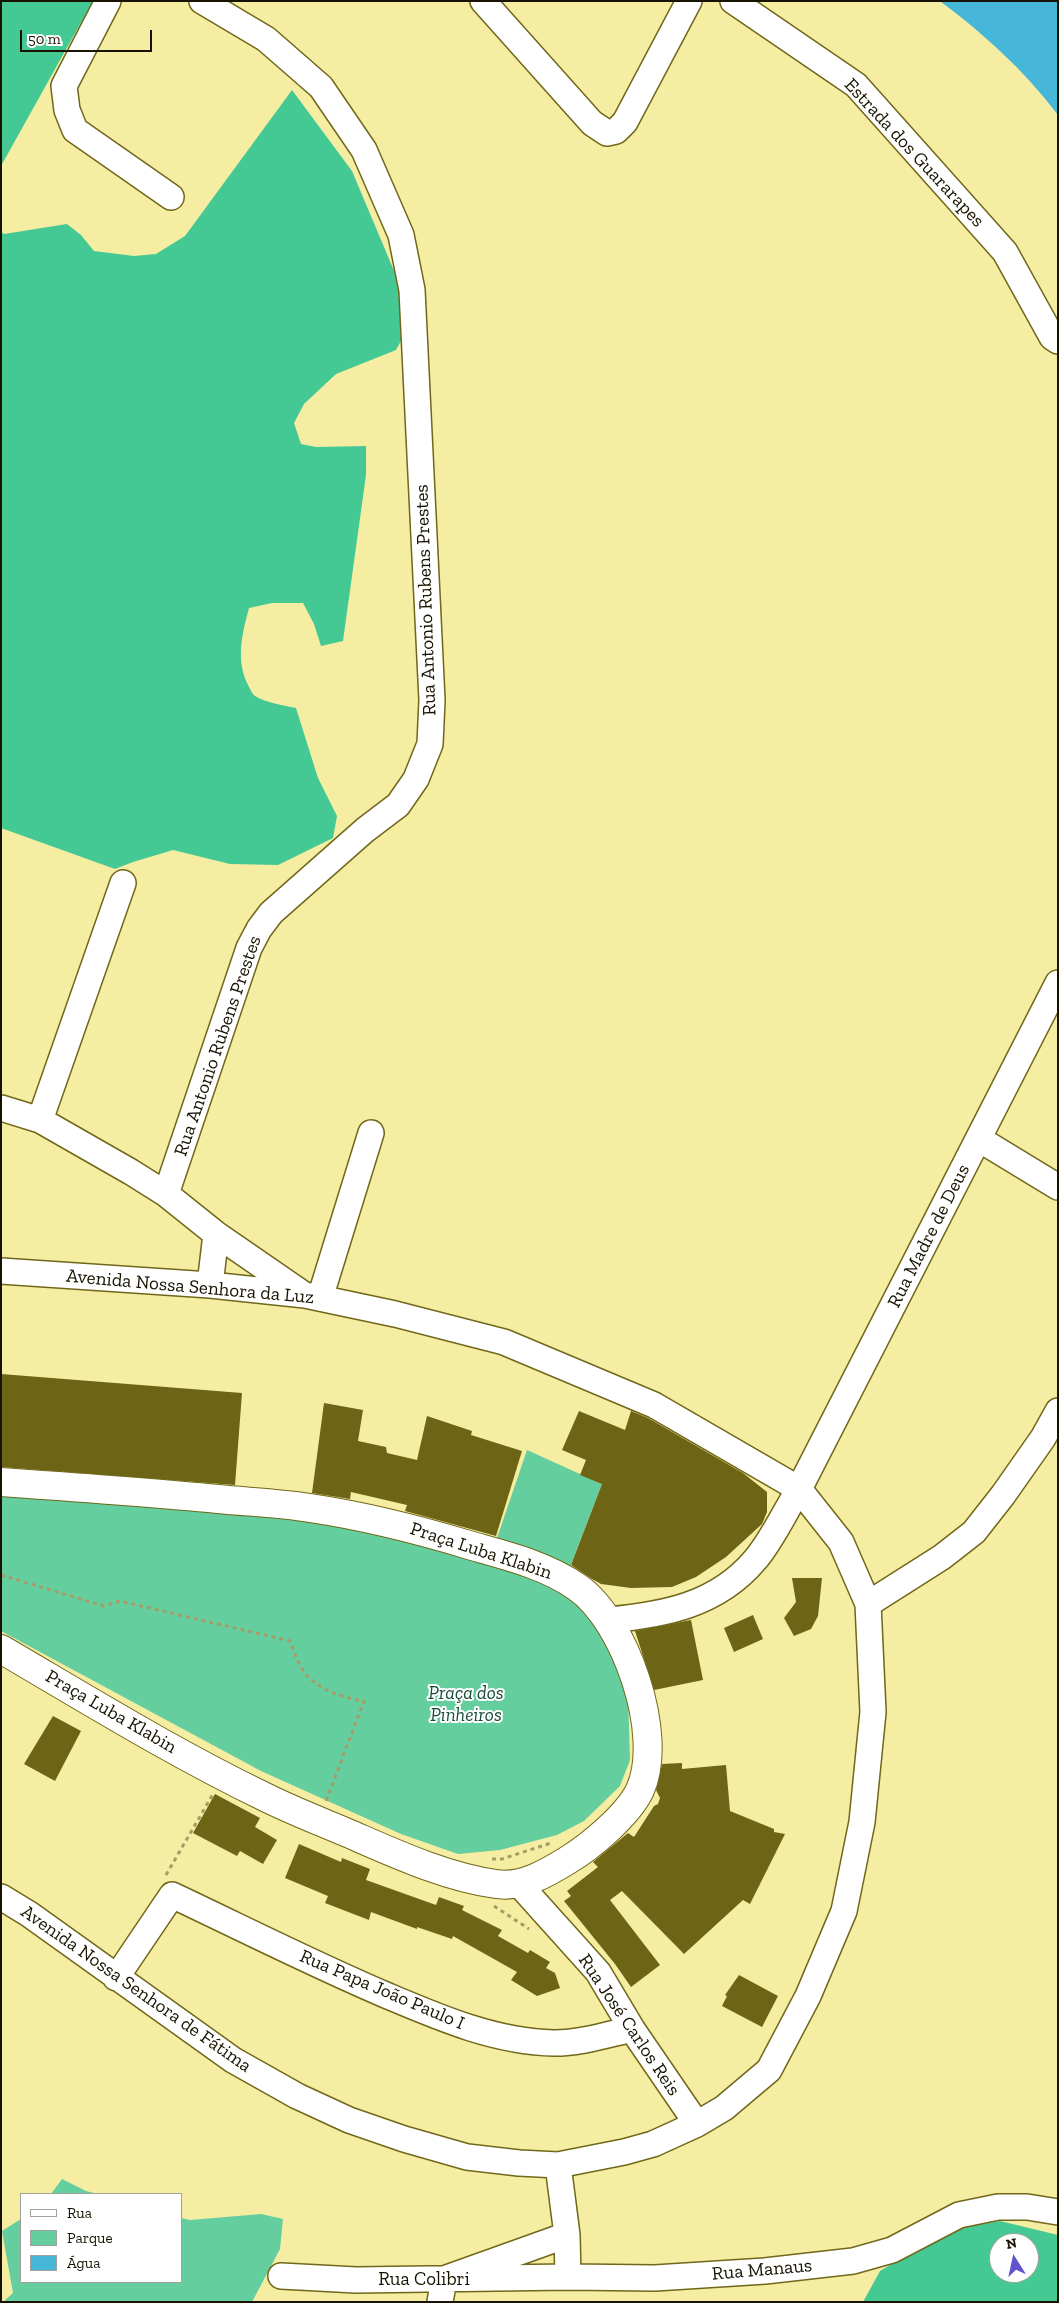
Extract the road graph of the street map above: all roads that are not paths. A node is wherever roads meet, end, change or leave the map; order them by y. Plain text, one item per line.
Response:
1 (108, 1) edge
2 (202, 1) edge
3 (483, 1) edge
4 (689, 1) edge
5 (733, 1) edge
6 (171, 197) dead end
7 (1058, 341) edge
8 (123, 883) dead end
9 (1057, 988) edge
10 (1, 1108) edge
11 (40, 1120) junction
12 (371, 1134) dead end
13 (979, 1139) junction
14 (1058, 1187) edge
15 (166, 1194) junction
16 (216, 1234) junction
17 (1, 1271) edge
18 (210, 1285) junction
19 (312, 1297) junction
20 (1058, 1411) edge
21 (1, 1482) edge
22 (799, 1489) junction
23 (868, 1604) junction
24 (608, 1620) junction
25 (1, 1649) edge
26 (518, 1883) junction
27 (1, 1897) edge
28 (116, 1978) junction
29 (632, 2029) junction
30 (724, 2108) joint
31 (697, 2124) junction
32 (558, 2165) junction
33 (1058, 2212) edge
34 (566, 2235) junction
35 (281, 2276) dead end
36 (568, 2277) junction
37 (442, 2290) edge

1 - 6 street
2 - 15 street, Rua Antonio Rubens Prestes
3 - 4 street
5 - 7 street, Estrada dos Guararapes
8 - 11 street
9 - 13 street, Rua Madre de Deus
10 - 11 street
11 - 15 street
12 - 19 street
13 - 14 street
13 - 22 street, Rua Madre de Deus
15 - 16 street
16 - 18 street
16 - 19 street
17 - 18 street, Avenida Nossa Senhora da Luz
18 - 19 street, Avenida Nossa Senhora da Luz
19 - 22 street, Avenida Nossa Senhora da Luz
20 - 23 street
21 - 24 main road, Praça Luba Klabin
22 - 23 street, Avenida Nossa Senhora da Luz
22 - 24 street, Rua Madre de Deus
23 - 30 street, Avenida Nossa Senhora da Luz
24 - 26 main road, Praça Luba Klabin
25 - 26 main road, Praça Luba Klabin
26 - 29 street, Rua José Carlos Reis
27 - 28 street, Avenida Nossa Senhora de Fátima
28 - 29 street, Rua Papa João Paulo I
28 - 32 street, Avenida Nossa Senhora de Fátima
29 - 31 street, Rua José Carlos Reis
30 - 31 street, Avenida Nossa Senhora de Fátima
31 - 32 street, Avenida Nossa Senhora de Fátima
32 - 34 street
33 - 36 street, Rua Manaus
34 - 36 street
34 - 37 street
35 - 37 street, Rua Colibri
36 - 37 street, Rua Colibri

